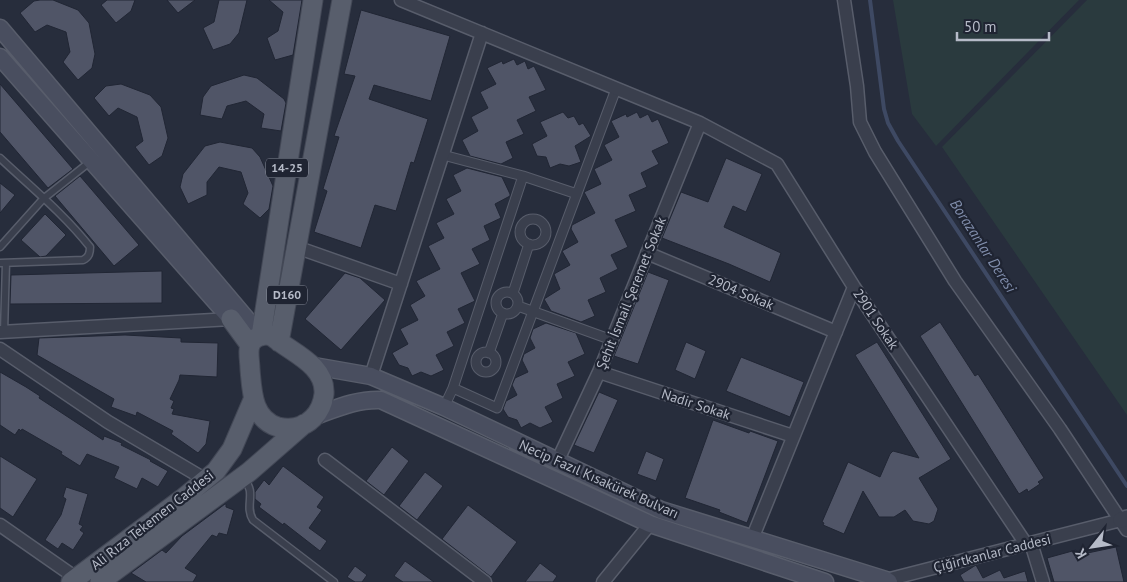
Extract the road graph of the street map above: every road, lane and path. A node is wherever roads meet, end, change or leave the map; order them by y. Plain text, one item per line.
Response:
1 (313, 0) edge
2 (342, 0) edge
3 (401, 0) edge
4 (844, 0) edge
5 (0, 28) edge
6 (482, 33) junction
7 (0, 57) edge
8 (616, 89) junction
9 (700, 123) junction
10 (98, 156) junction
11 (443, 156) junction
12 (0, 158) edge
13 (523, 176) junction
14 (577, 194) junction
15 (44, 199) junction
16 (506, 226) junction
17 (521, 228) junction
18 (544, 239) junction
19 (529, 244) junction
20 (0, 247) edge
21 (296, 247) junction
22 (556, 248) junction
23 (647, 253) junction
24 (3, 263) edge
25 (401, 284) junction
26 (854, 287) junction
27 (485, 293) junction
28 (513, 293) junction
29 (497, 297) junction
30 (518, 306) junction
31 (532, 312) junction
32 (503, 313) junction
33 (231, 318) junction
34 (2, 332) edge
35 (836, 332) junction
36 (256, 340) junction
37 (612, 340) junction
38 (279, 342) junction
39 (0, 350) edge
40 (465, 351) junction
41 (489, 352) junction
42 (477, 357) junction
43 (496, 365) junction
44 (314, 366) junction
45 (511, 369) junction
46 (600, 372) junction
47 (371, 376) junction
48 (453, 388) junction
49 (253, 400) junction
50 (444, 407) junction
51 (310, 420) junction
52 (793, 436) junction
53 (325, 460) dead end
54 (557, 462) junction
55 (242, 478) junction
56 (206, 480) junction
57 (1125, 523) edge
58 (650, 524) junction
59 (0, 525) edge
60 (752, 538) junction
61 (1029, 544) junction
62 (74, 580) edge
63 (886, 581) edge
64 (100, 582) edge
65 (334, 582) edge
66 (485, 582) edge
67 (604, 582) edge
68 (826, 582) edge
69 (1042, 582) edge

1 - 36 main road, 14-25
2 - 21 main road, 14-25
3 - 6 street, 2901 Sokak
4 - 57 street
5 - 10 main road
6 - 8 street, 2901 Sokak
6 - 11 street
7 - 10 main road
8 - 9 street, 2901 Sokak
8 - 14 street
9 - 23 street, Şehit İsmail Şeremet Sokak
9 - 26 street, 2901 Sokak
10 - 15 lane
10 - 33 main road
10 - 36 main road
11 - 13 street
11 - 25 street
12 - 15 lane
13 - 14 street
13 - 16 street
14 - 22 street
15 - 20 lane
15 - 24 lane
16 - 17 street
16 - 27 street
17 - 18 street
17 - 19 street
18 - 19 street
18 - 22 street
19 - 28 street
21 - 25 street
21 - 38 main road, D160
22 - 31 street
23 - 35 street, 2904 Sokak
23 - 37 street, Şehit İsmail Şeremet Sokak
24 - 34 lane
25 - 47 street
26 - 35 street
26 - 61 street, 2901 Sokak
27 - 29 street
27 - 40 street
28 - 29 street
28 - 30 street
29 - 32 street
30 - 31 street
30 - 32 street
31 - 37 street
31 - 45 street
32 - 41 street
33 - 34 street
33 - 36 main road
35 - 52 street
36 - 38 main road
36 - 49 main road, 14-25
37 - 46 street, Şehit İsmail Şeremet Sokak
38 - 44 main road
39 - 56 street
40 - 42 street
40 - 48 street
41 - 42 street
41 - 43 street
42 - 43 street
43 - 45 street
44 - 47 main road, Necip Fazıl Kısakürek Bulvarı
44 - 51 main road
45 - 48 street
46 - 52 street, Nadir Sokak
46 - 54 street, Şehit İsmail Şeremet Sokak
47 - 50 main road, Necip Fazıl Kısakürek Bulvarı
48 - 50 street
49 - 51 main road, 14-25
49 - 56 main road, Ali Rıza Tekemen Caddesi / 14-25
50 - 54 main road, Necip Fazıl Kısakürek Bulvarı
51 - 55 main road, Ali Rıza Tekemen Caddesi
51 - 58 main road, Necip Fazıl Kısakürek Bulvarı
52 - 60 street
53 - 66 street
54 - 60 main road, Necip Fazıl Kısakürek Bulvarı
55 - 64 main road, Ali Rıza Tekemen Caddesi
55 - 65 lane
56 - 62 main road, Ali Rıza Tekemen Caddesi / 14-25
57 - 61 street, Çiğirtkanlar Caddesi
58 - 67 street
58 - 68 main road, Necip Fazıl Kısakürek Bulvarı
59 - 62 street
60 - 63 main road, Necip Fazıl Kısakürek Bulvarı
61 - 63 street, Çiğirtkanlar Caddesi
61 - 69 street, 2901 Sokak

